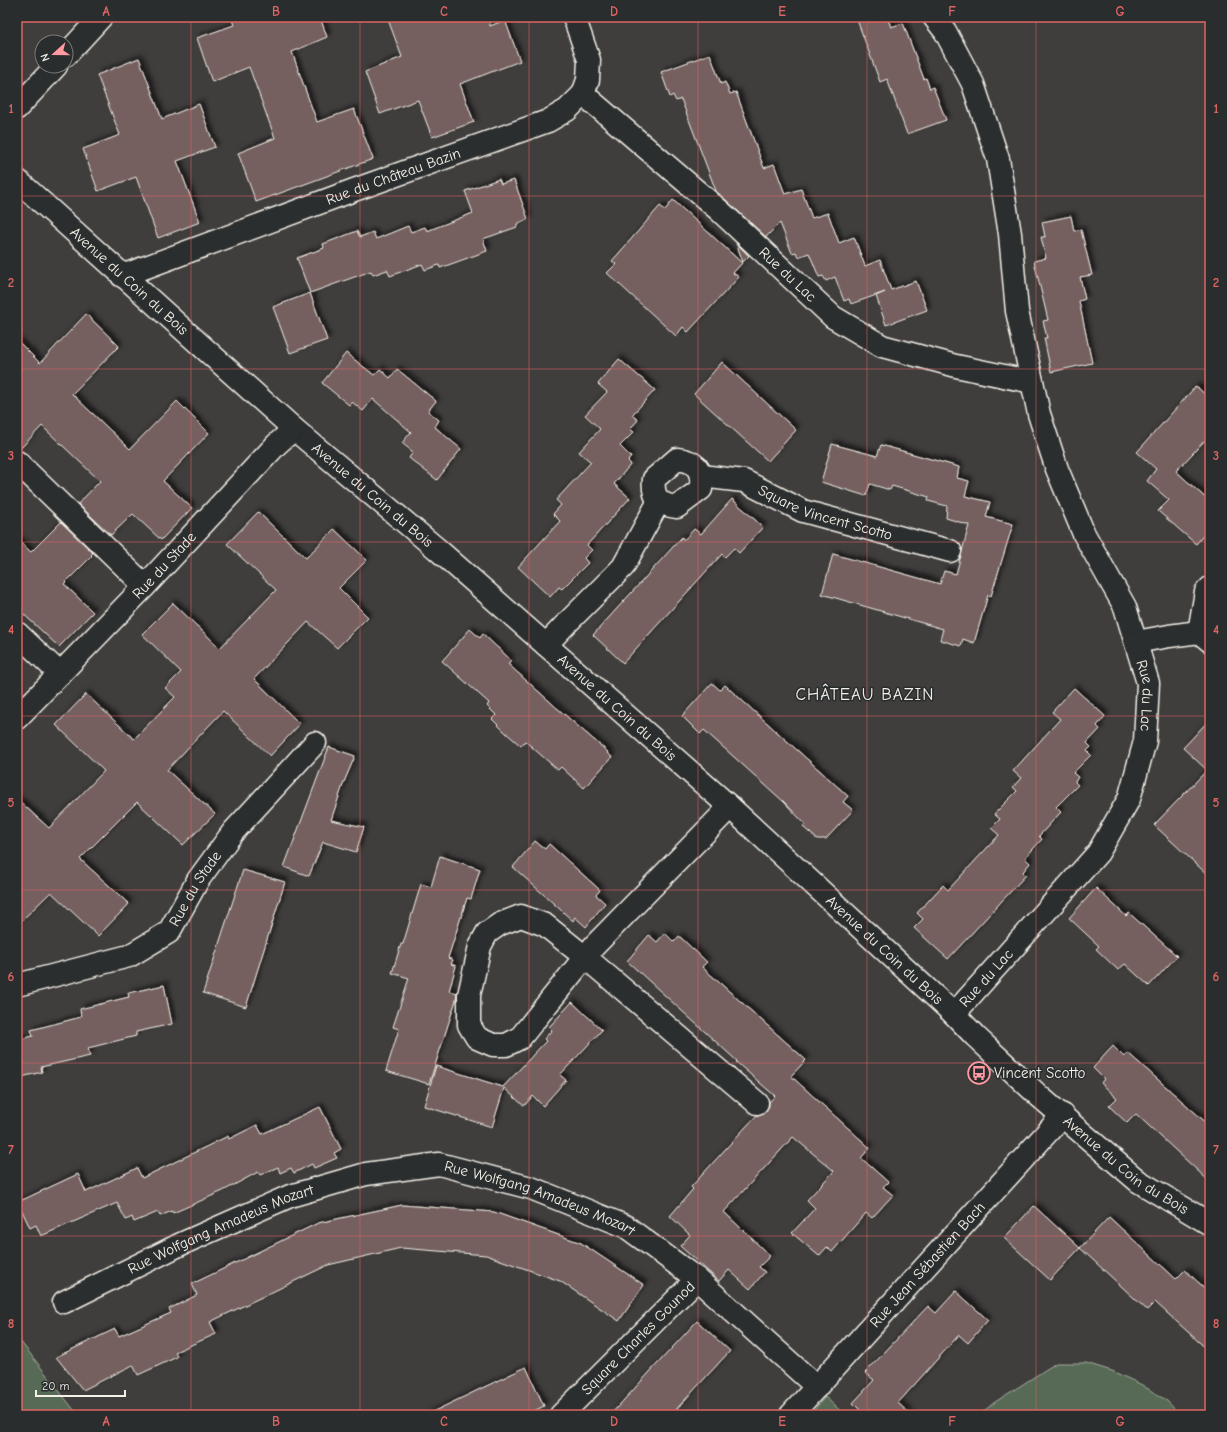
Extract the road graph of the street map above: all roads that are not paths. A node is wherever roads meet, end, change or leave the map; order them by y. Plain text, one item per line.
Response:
1 (101, 17) edge
2 (574, 17) edge
3 (934, 17) edge
4 (74, 46) edge
5 (49, 74) edge
6 (583, 94) junction
7 (17, 108) edge
8 (17, 180) edge
9 (122, 276) junction
10 (1032, 382) junction
11 (294, 429) junction
12 (17, 462) edge
13 (701, 476) junction
14 (659, 501) junction
15 (950, 551) dead end
16 (145, 586) junction
17 (1210, 588) edge
18 (17, 633) edge
19 (1204, 637) edge
20 (1136, 642) junction
21 (546, 645) junction
22 (60, 674) junction
23 (17, 718) edge
24 (315, 743) dead end
25 (730, 807) junction
26 (585, 957) junction
27 (17, 985) edge
28 (954, 1014) junction
29 (757, 1103) dead end
30 (1063, 1115) junction
31 (1210, 1224) edge
32 (698, 1279) junction
33 (64, 1302) dead end
34 (817, 1387) junction
35 (562, 1415) edge
36 (791, 1415) edge

1 - 4 street
2 - 6 street, Rue du Château Bazin
3 - 10 street, Rue du Lac
5 - 7 street
6 - 9 street, Rue du Château Bazin
6 - 10 street, Rue du Lac
8 - 9 street, Avenue du Coin du Bois
9 - 11 street, Avenue du Coin du Bois
10 - 20 street, Rue du Lac
11 - 16 street, Rue du Stade
11 - 21 street, Avenue du Coin du Bois
12 - 16 street
13 - 14 street
13 - 14 street
13 - 15 street, Square Vincent Scotto
14 - 21 street
16 - 22 street, Rue du Stade
17 - 19 street
18 - 22 street
19 - 20 street
20 - 28 street, Rue du Lac
21 - 25 street, Avenue du Coin du Bois
22 - 23 street, Rue du Stade
24 - 27 street, Rue du Stade
25 - 26 street
25 - 28 street, Avenue du Coin du Bois
26 - 26 street
26 - 29 street
28 - 30 street, Avenue du Coin du Bois
30 - 31 street, Avenue du Coin du Bois
30 - 34 street, Rue Jean Sébastien Bach
32 - 33 street, Rue Wolfgang Amadeus Mozart
32 - 34 street, Rue Wolfgang Amadeus Mozart
32 - 35 street, Square Charles Gounod
34 - 36 street, Rue Jean Sébastien Bach

